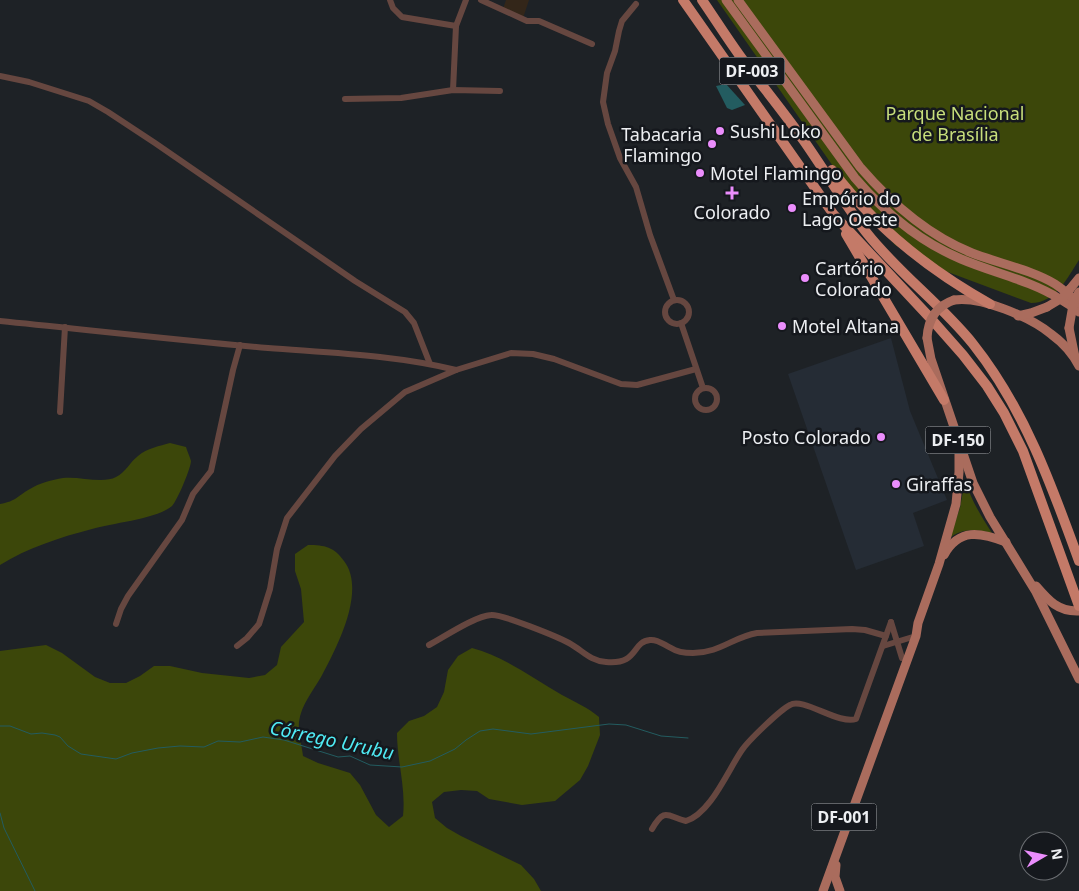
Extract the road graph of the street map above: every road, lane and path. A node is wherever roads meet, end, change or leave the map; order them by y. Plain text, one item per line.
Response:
1 (390, 0) edge
2 (466, 0) edge
3 (481, 0) edge
4 (684, 0) edge
5 (702, 0) edge
6 (726, 0) edge
7 (738, 0) edge
8 (636, 4) dead end
9 (456, 26) junction
10 (592, 44) dead end
11 (0, 76) edge
12 (453, 90) junction
13 (500, 91) dead end
14 (345, 99) dead end
15 (804, 141) junction
16 (840, 222) junction
17 (1078, 280) edge
18 (1079, 292) edge
19 (674, 300) junction
20 (955, 302) junction
21 (1079, 303) edge
22 (990, 304) junction
23 (1079, 312) edge
24 (1018, 316) junction
25 (0, 321) edge
26 (681, 323) junction
27 (65, 327) junction
28 (240, 345) junction
29 (1077, 363) edge
30 (430, 364) junction
31 (696, 368) junction
32 (456, 370) junction
33 (1079, 374) edge
34 (703, 388) dead end
35 (944, 400) junction
36 (60, 412) dead end
37 (959, 441) junction
38 (1006, 542) junction
39 (1079, 561) edge
40 (939, 564) junction
41 (1022, 568) junction
42 (1036, 592) junction
43 (1079, 606) edge
44 (1061, 611) junction
45 (1079, 613) edge
46 (116, 624) dead end
47 (886, 636) junction
48 (914, 637) junction
49 (898, 642) junction
50 (429, 645) dead end
51 (237, 646) dead end
52 (883, 646) junction
53 (902, 658) junction
54 (1079, 679) edge
55 (652, 829) dead end
56 (839, 846) junction
57 (821, 889) edge
58 (840, 891) edge

1 - 9 street
2 - 9 street
3 - 10 street
4 - 16 highway, DF-003
5 - 15 highway, DF-003
6 - 23 main road
7 - 21 main road
8 - 19 street
9 - 12 street
11 - 30 street
12 - 13 street
12 - 14 street
15 - 22 highway
15 - 39 highway
16 - 35 highway
16 - 43 highway
17 - 24 main road, bridge
18 - 29 main road, bridge
19 - 26 street
19 - 26 street
20 - 22 main road
20 - 33 main road
20 - 35 main road, DF-150, bridge
22 - 24 main road
24 - 29 main road
25 - 27 street
26 - 31 street
27 - 28 street
27 - 36 street
28 - 30 street
28 - 46 street
30 - 32 street
31 - 32 street
31 - 34 street
32 - 51 street
35 - 37 main road, DF-150
37 - 38 main road, DF-150
37 - 40 main road, DF-001
38 - 40 main road, DF-001
38 - 41 main road, DF-150
40 - 48 main road, DF-001
41 - 42 main road, DF-150
41 - 44 main road
42 - 44 main road, DF-150
42 - 54 main road
44 - 45 main road
47 - 49 street
47 - 50 street
47 - 52 street
48 - 49 street
48 - 53 main road, DF-001
48 - 56 main road, DF-001
49 - 52 street
49 - 53 street
52 - 55 street
53 - 57 main road, DF-001
56 - 57 main road, DF-001
56 - 58 main road

